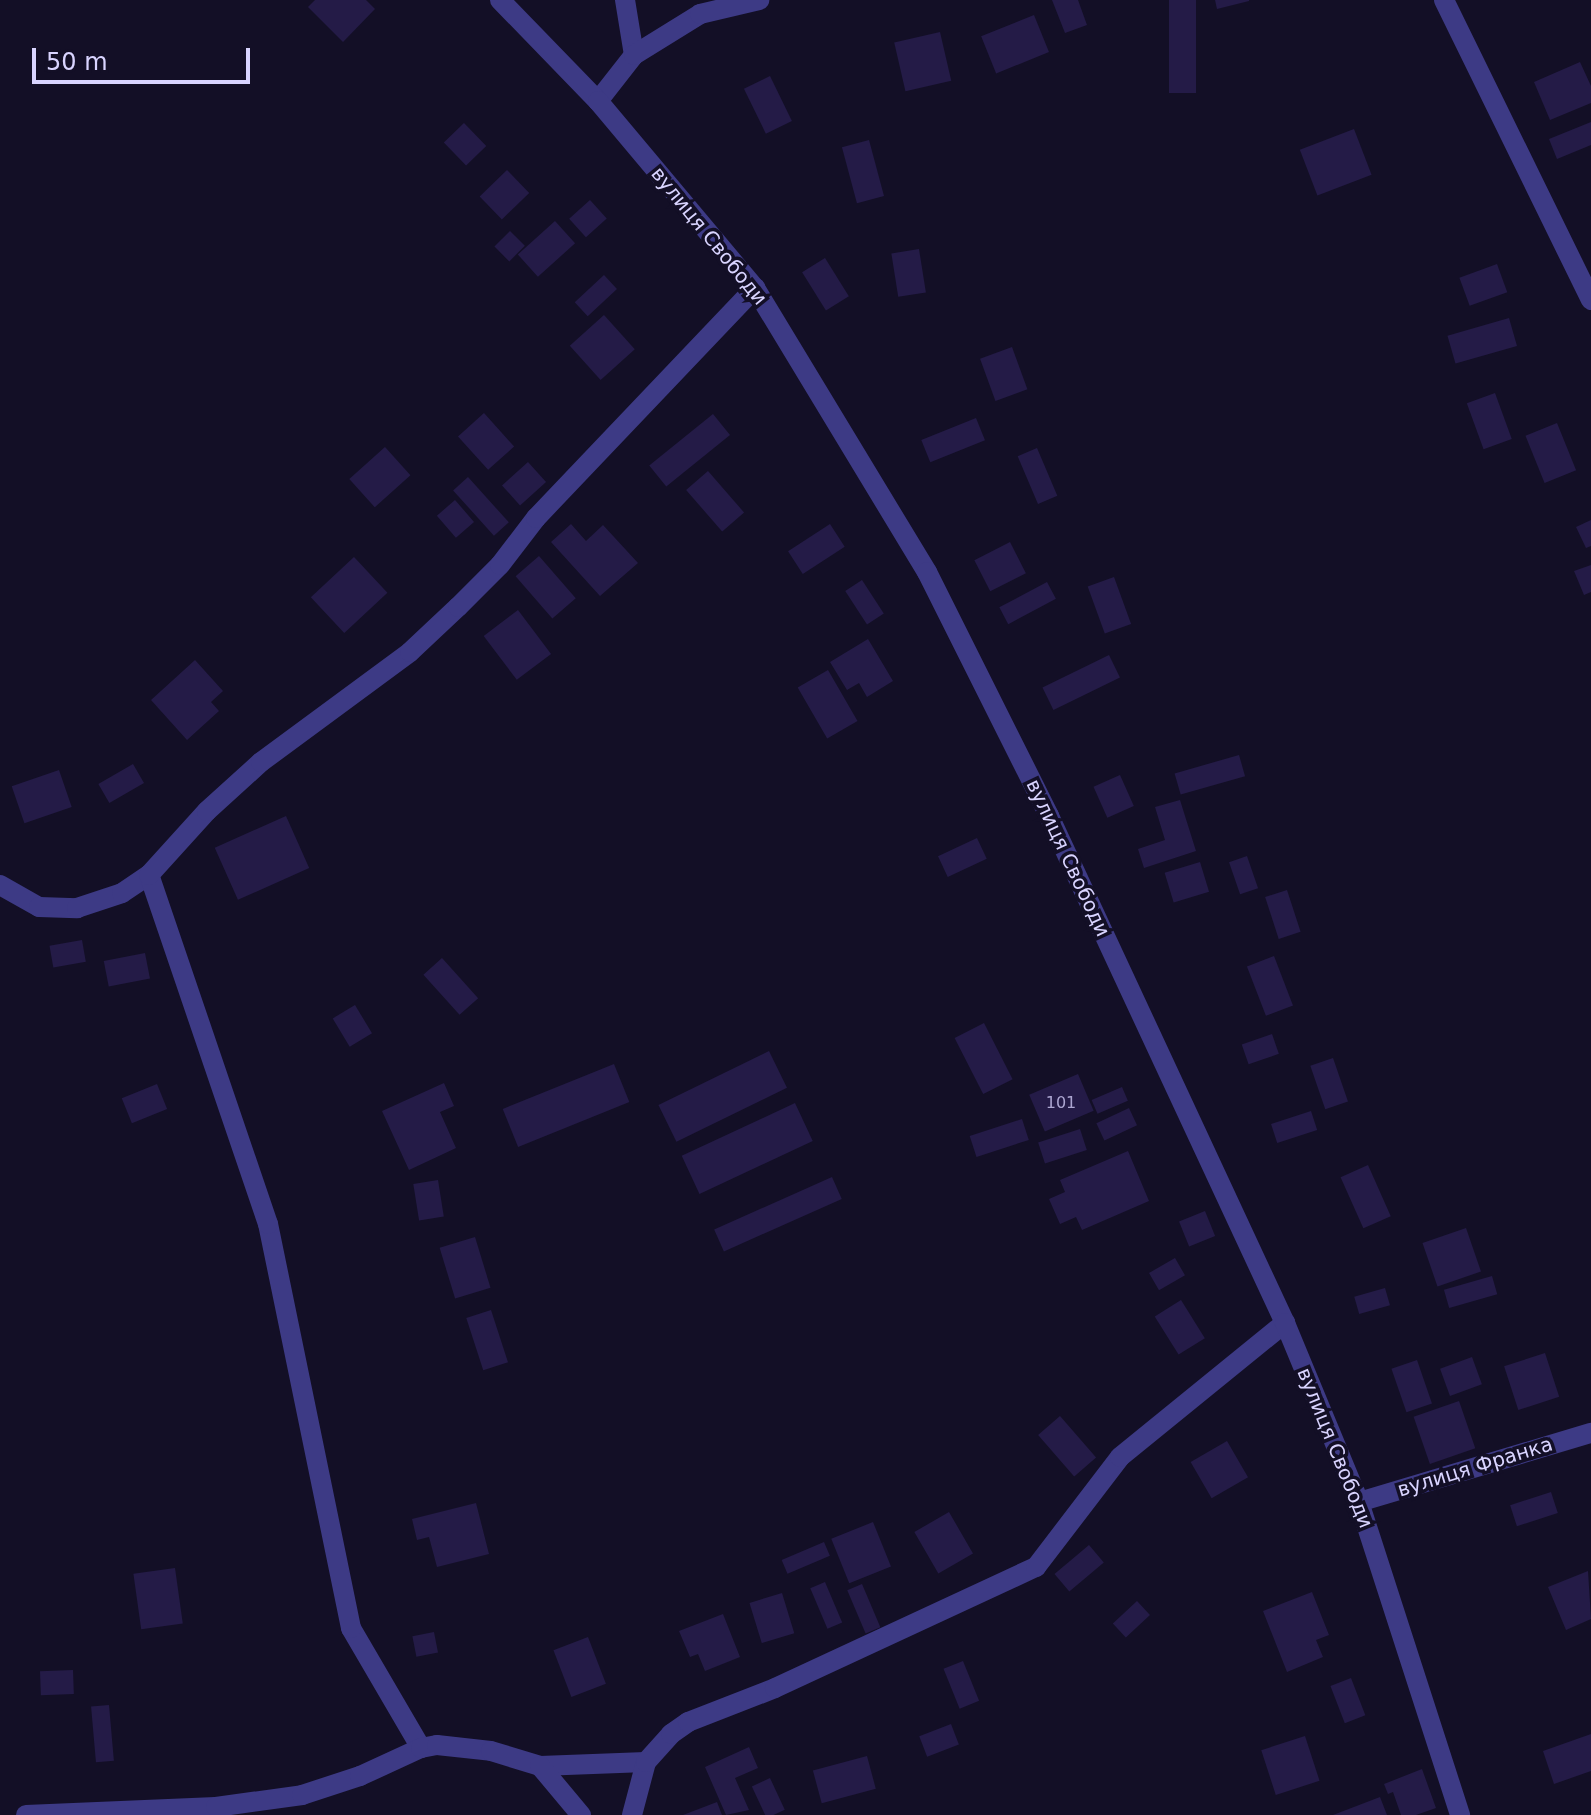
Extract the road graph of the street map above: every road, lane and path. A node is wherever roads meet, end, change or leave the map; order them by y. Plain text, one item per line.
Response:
1 (500, 0) edge
2 (625, 0) edge
3 (759, 0) edge
4 (1444, 0) edge
5 (634, 55) junction
6 (598, 101) junction
7 (755, 288) junction
8 (1591, 300) edge
9 (149, 875) junction
10 (0, 885) edge
11 (1285, 1323) junction
12 (1591, 1433) edge
13 (1359, 1502) junction
14 (421, 1748) junction
15 (646, 1762) junction
16 (540, 1766) junction
17 (26, 1815) edge
18 (581, 1815) edge
19 (632, 1815) edge
20 (1460, 1815) edge

1 - 6 street, вулиця Свободи
2 - 5 street
3 - 5 street
4 - 8 street
5 - 6 street
6 - 7 street, вулиця Свободи
7 - 9 street
7 - 11 street, вулиця Свободи
9 - 10 street
9 - 14 street
11 - 13 street, вулиця Свободи
11 - 15 street
12 - 13 street, вулиця Франка
13 - 20 street, вулиця Свободи
14 - 16 street
14 - 17 street
15 - 16 street
15 - 19 street
16 - 18 street

